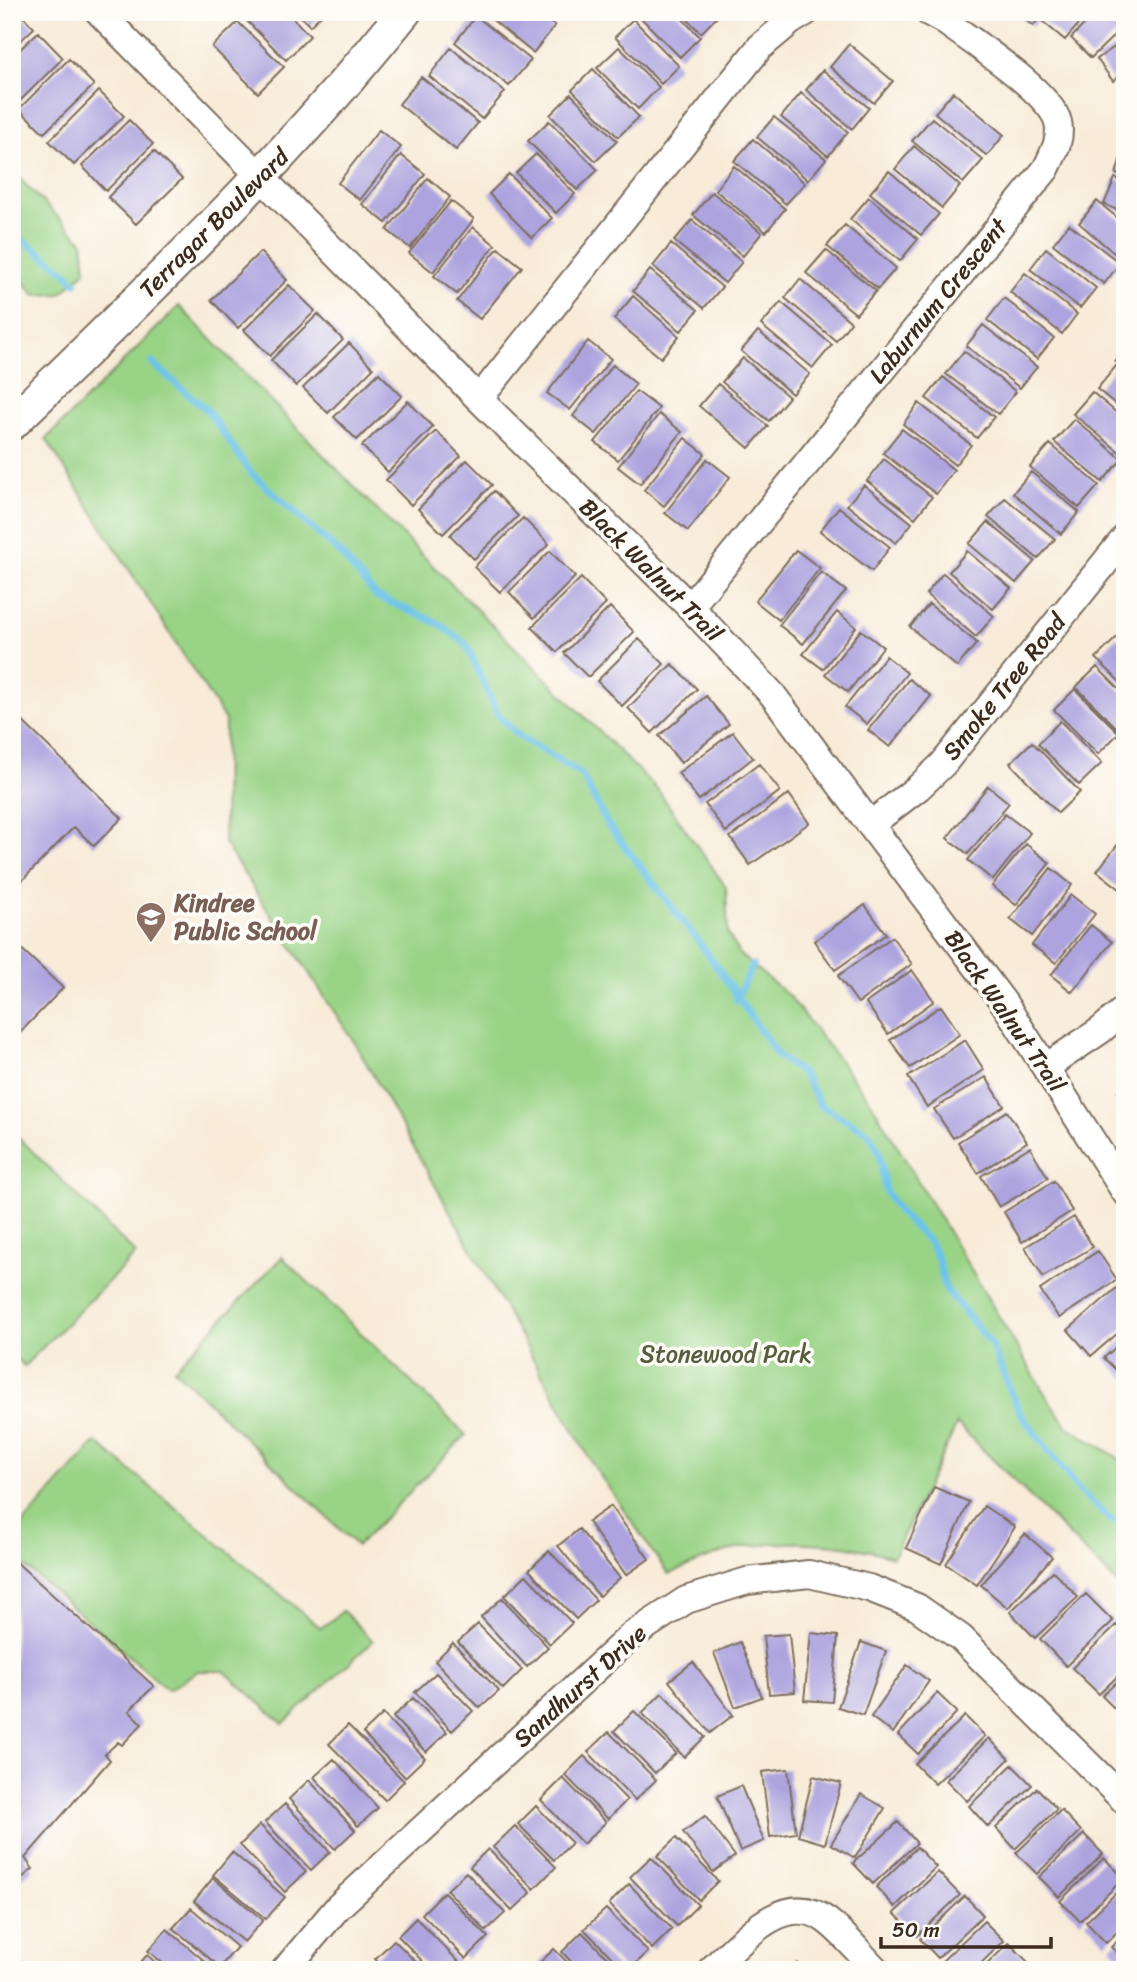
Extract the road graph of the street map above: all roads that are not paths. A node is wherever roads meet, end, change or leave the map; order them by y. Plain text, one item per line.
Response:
1 (99, 12) edge
2 (404, 12) edge
3 (806, 12) edge
4 (928, 12) edge
5 (261, 178) junction
6 (479, 399) junction
7 (12, 423) edge
8 (1125, 538) edge
9 (690, 607) junction
10 (871, 824) junction
11 (1125, 1009) edge
12 (1046, 1067) junction
13 (1125, 1192) edge
14 (1125, 1801) edge
15 (285, 1970) edge
16 (711, 1970) edge
17 (876, 1970) edge

1 - 5 street, Black Walnut Trail
2 - 5 street, Terragar Boulevard
3 - 6 street
4 - 9 street, Laburnum Crescent
5 - 6 street, Black Walnut Trail
5 - 7 street, Terragar Boulevard
6 - 9 street, Black Walnut Trail
8 - 10 street, Smoke Tree Road
9 - 10 street, Black Walnut Trail
10 - 12 street, Black Walnut Trail
11 - 12 street
12 - 13 street, Black Walnut Trail
14 - 15 street, Sandhurst Drive
16 - 17 street

